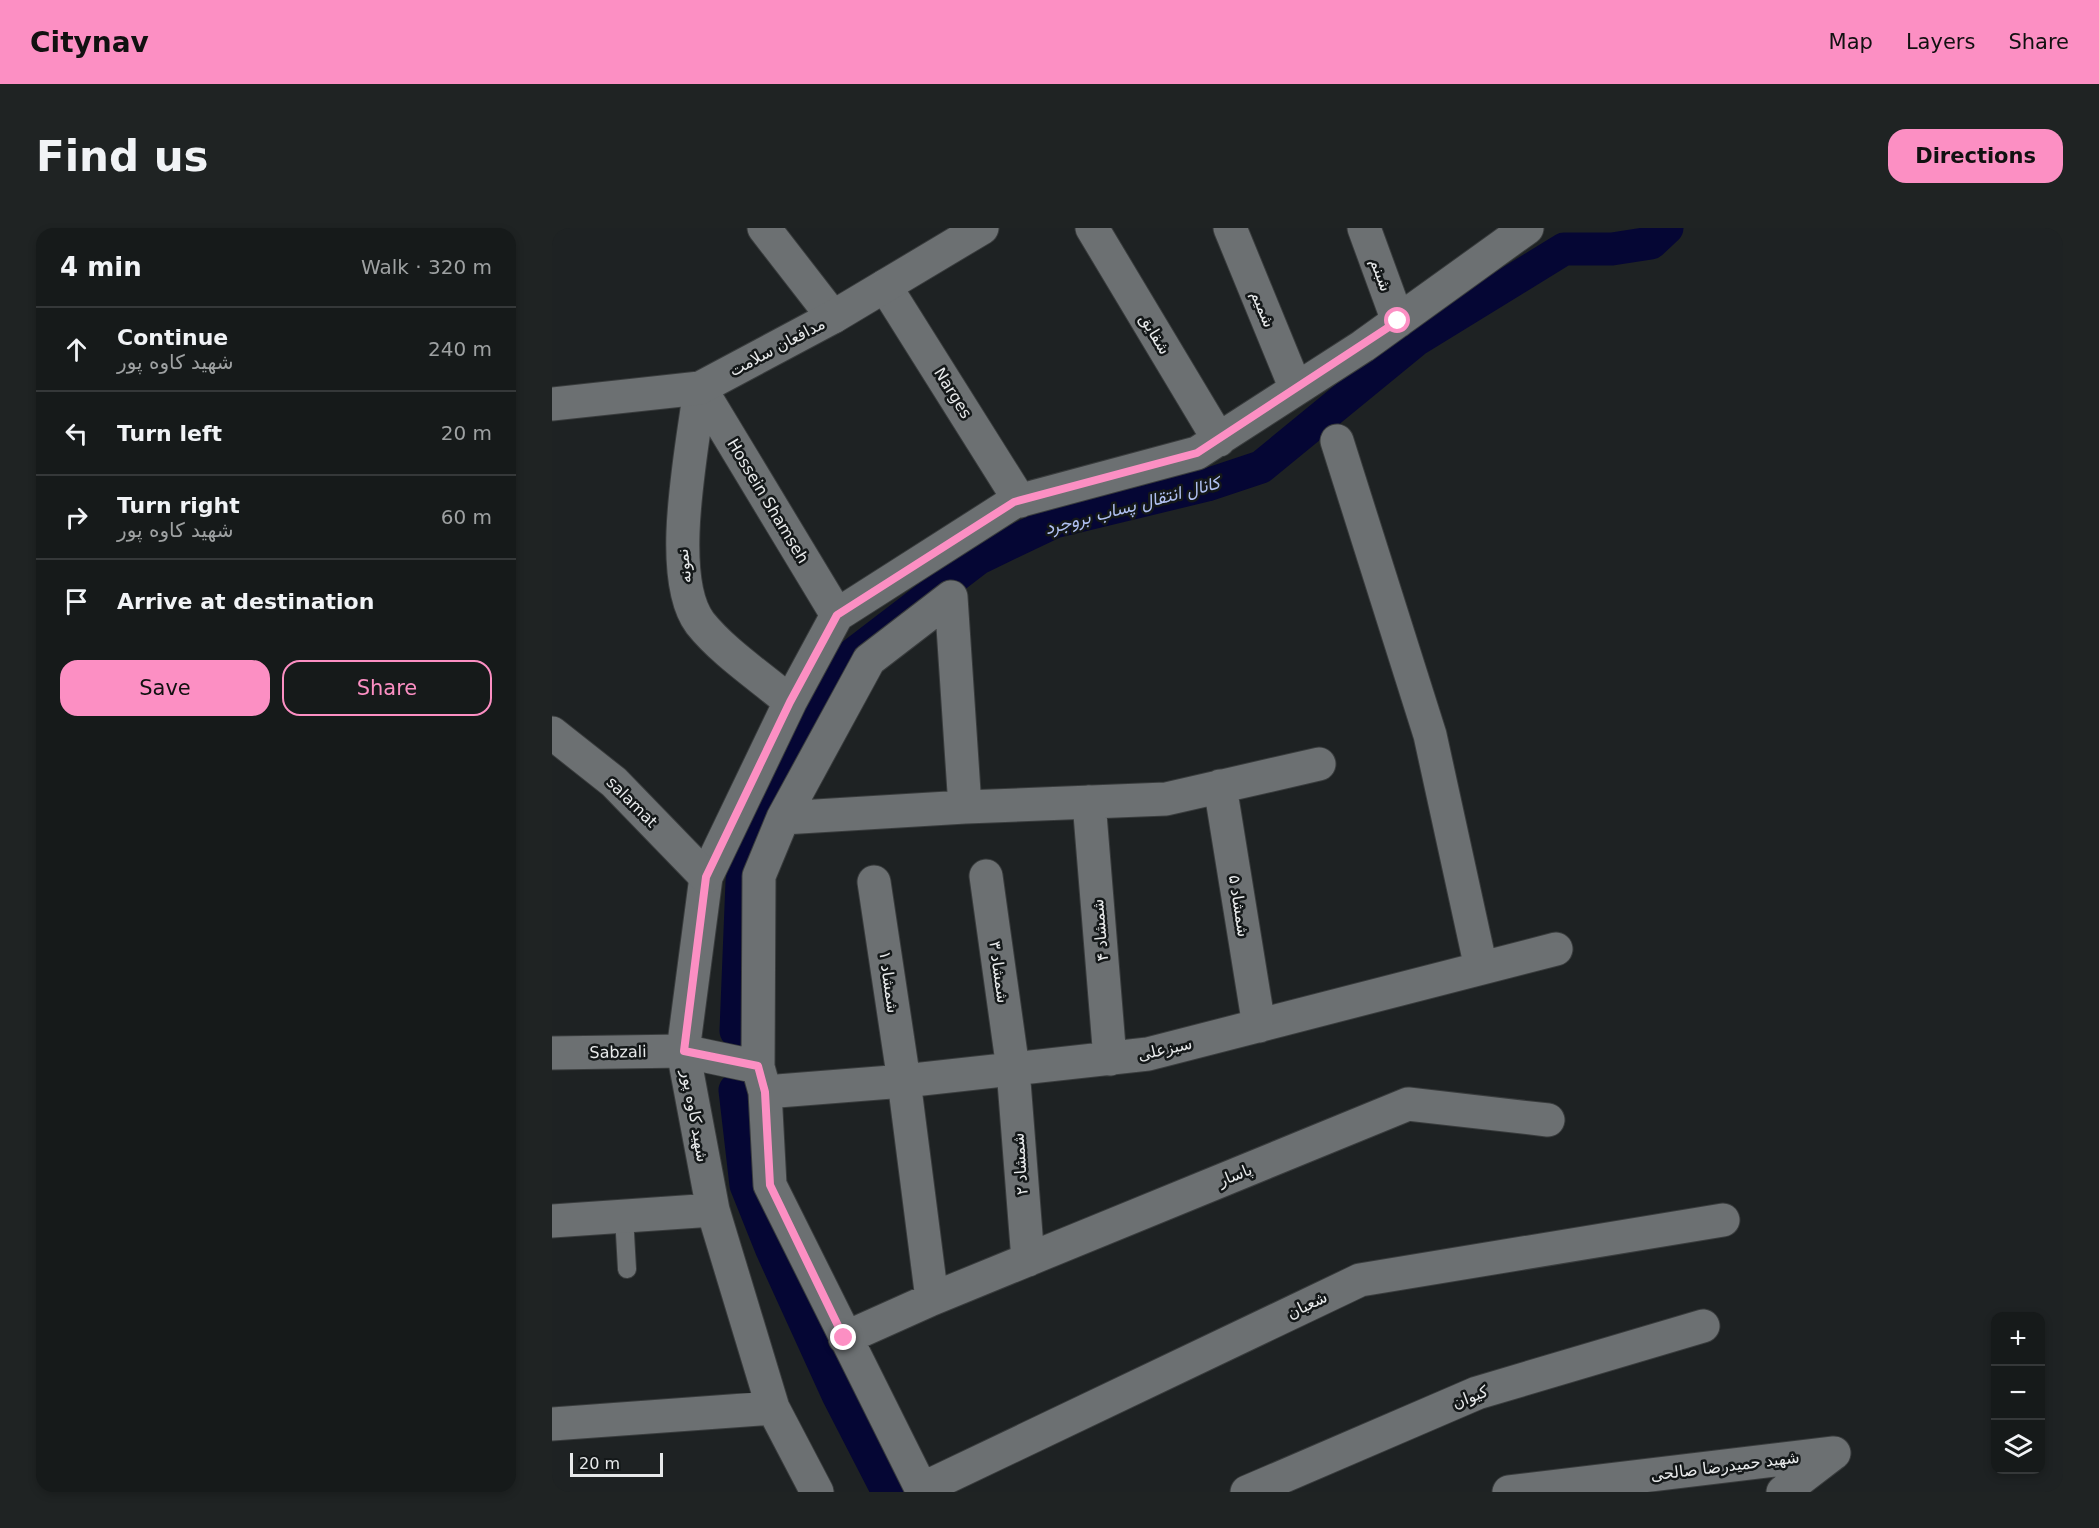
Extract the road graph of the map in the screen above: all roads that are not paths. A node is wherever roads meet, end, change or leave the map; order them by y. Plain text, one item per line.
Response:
1 (764, 228) edge
2 (982, 228) edge
3 (1092, 228) edge
4 (1230, 228) edge
5 (1364, 228) edge
6 (1527, 228) edge
7 (885, 286) junction
8 (833, 317) junction
9 (1398, 321) junction
10 (700, 388) junction
11 (1296, 389) junction
12 (552, 404) edge
13 (1219, 440) junction
14 (1337, 441) dead end
15 (1020, 501) junction
16 (837, 615) junction
17 (790, 702) junction
18 (552, 733) edge
19 (1319, 764) dead end
20 (1220, 786) junction
21 (1089, 802) junction
22 (965, 807) junction
23 (783, 818) junction
24 (986, 876) dead end
25 (706, 877) junction
26 (874, 882) dead end
27 (1556, 949) dead end
28 (1481, 968) junction
29 (1259, 1026) junction
30 (684, 1051) junction
31 (552, 1053) edge
32 (1110, 1059) junction
33 (1013, 1069) junction
34 (761, 1079) junction
35 (904, 1081) junction
36 (1548, 1119) dead end
37 (713, 1210) junction
38 (624, 1216) junction
39 (1723, 1220) dead end
40 (552, 1221) edge
41 (1028, 1260) junction
42 (627, 1269) dead end
43 (932, 1299) junction
44 (1703, 1326) dead end
45 (844, 1338) junction
46 (773, 1408) junction
47 (552, 1424) edge
48 (923, 1490) edge
49 (817, 1492) edge
50 (1246, 1492) edge
51 (1509, 1492) edge
52 (1783, 1492) edge

1 - 8 street
2 - 7 street, مدافعان سلامت
3 - 13 street, شقایق
4 - 11 street, شمیم
5 - 9 street, شبنم
6 - 9 street, شهید کاوه پور
7 - 8 street, مدافعان سلامت
7 - 15 street, Narges
8 - 10 street, مدافعان سلامت
9 - 11 street, شهید کاوه پور
10 - 12 street, مدافعان سلامت
10 - 16 street, Hossein Shamseh
10 - 17 street, نمونه
11 - 13 street, شهید کاوه پور
13 - 15 street, شهید کاوه پور
14 - 28 street
15 - 16 street, شهید کاوه پور
16 - 17 street, شهید کاوه پور
17 - 25 street, شهید کاوه پور
18 - 25 street, salamat
19 - 20 street
20 - 21 street
20 - 29 street, شمشاد ۵
21 - 22 street
21 - 32 street, شمشاد ۴
22 - 23 street
22 - 23 street
23 - 34 street
24 - 33 street, شمشاد ۳
25 - 30 street, شهید کاوه پور
26 - 35 street, شمشاد ۱
27 - 28 street, سبزعلی
28 - 29 street, سبزعلی
29 - 32 street, سبزعلی
30 - 31 street, Sabzali
30 - 34 street, Sabzali
30 - 37 street, شهید کاوه پور
32 - 33 street, سبزعلی
33 - 35 street, سبزعلی
33 - 41 street, شمشاد ۲
34 - 35 street, سبزعلی
34 - 45 street
35 - 43 street
36 - 41 street, پاسار
37 - 38 street
37 - 46 street, شهید کاوه پور
38 - 40 street
38 - 42 lane
39 - 48 street, شعبان
41 - 43 street, پاسار
43 - 45 street, پاسار
44 - 50 street, کیوان
45 - 48 street
46 - 47 street
46 - 49 street, شهید کاوه پور
51 - 52 street, شهید حمیدرضا صالحی

